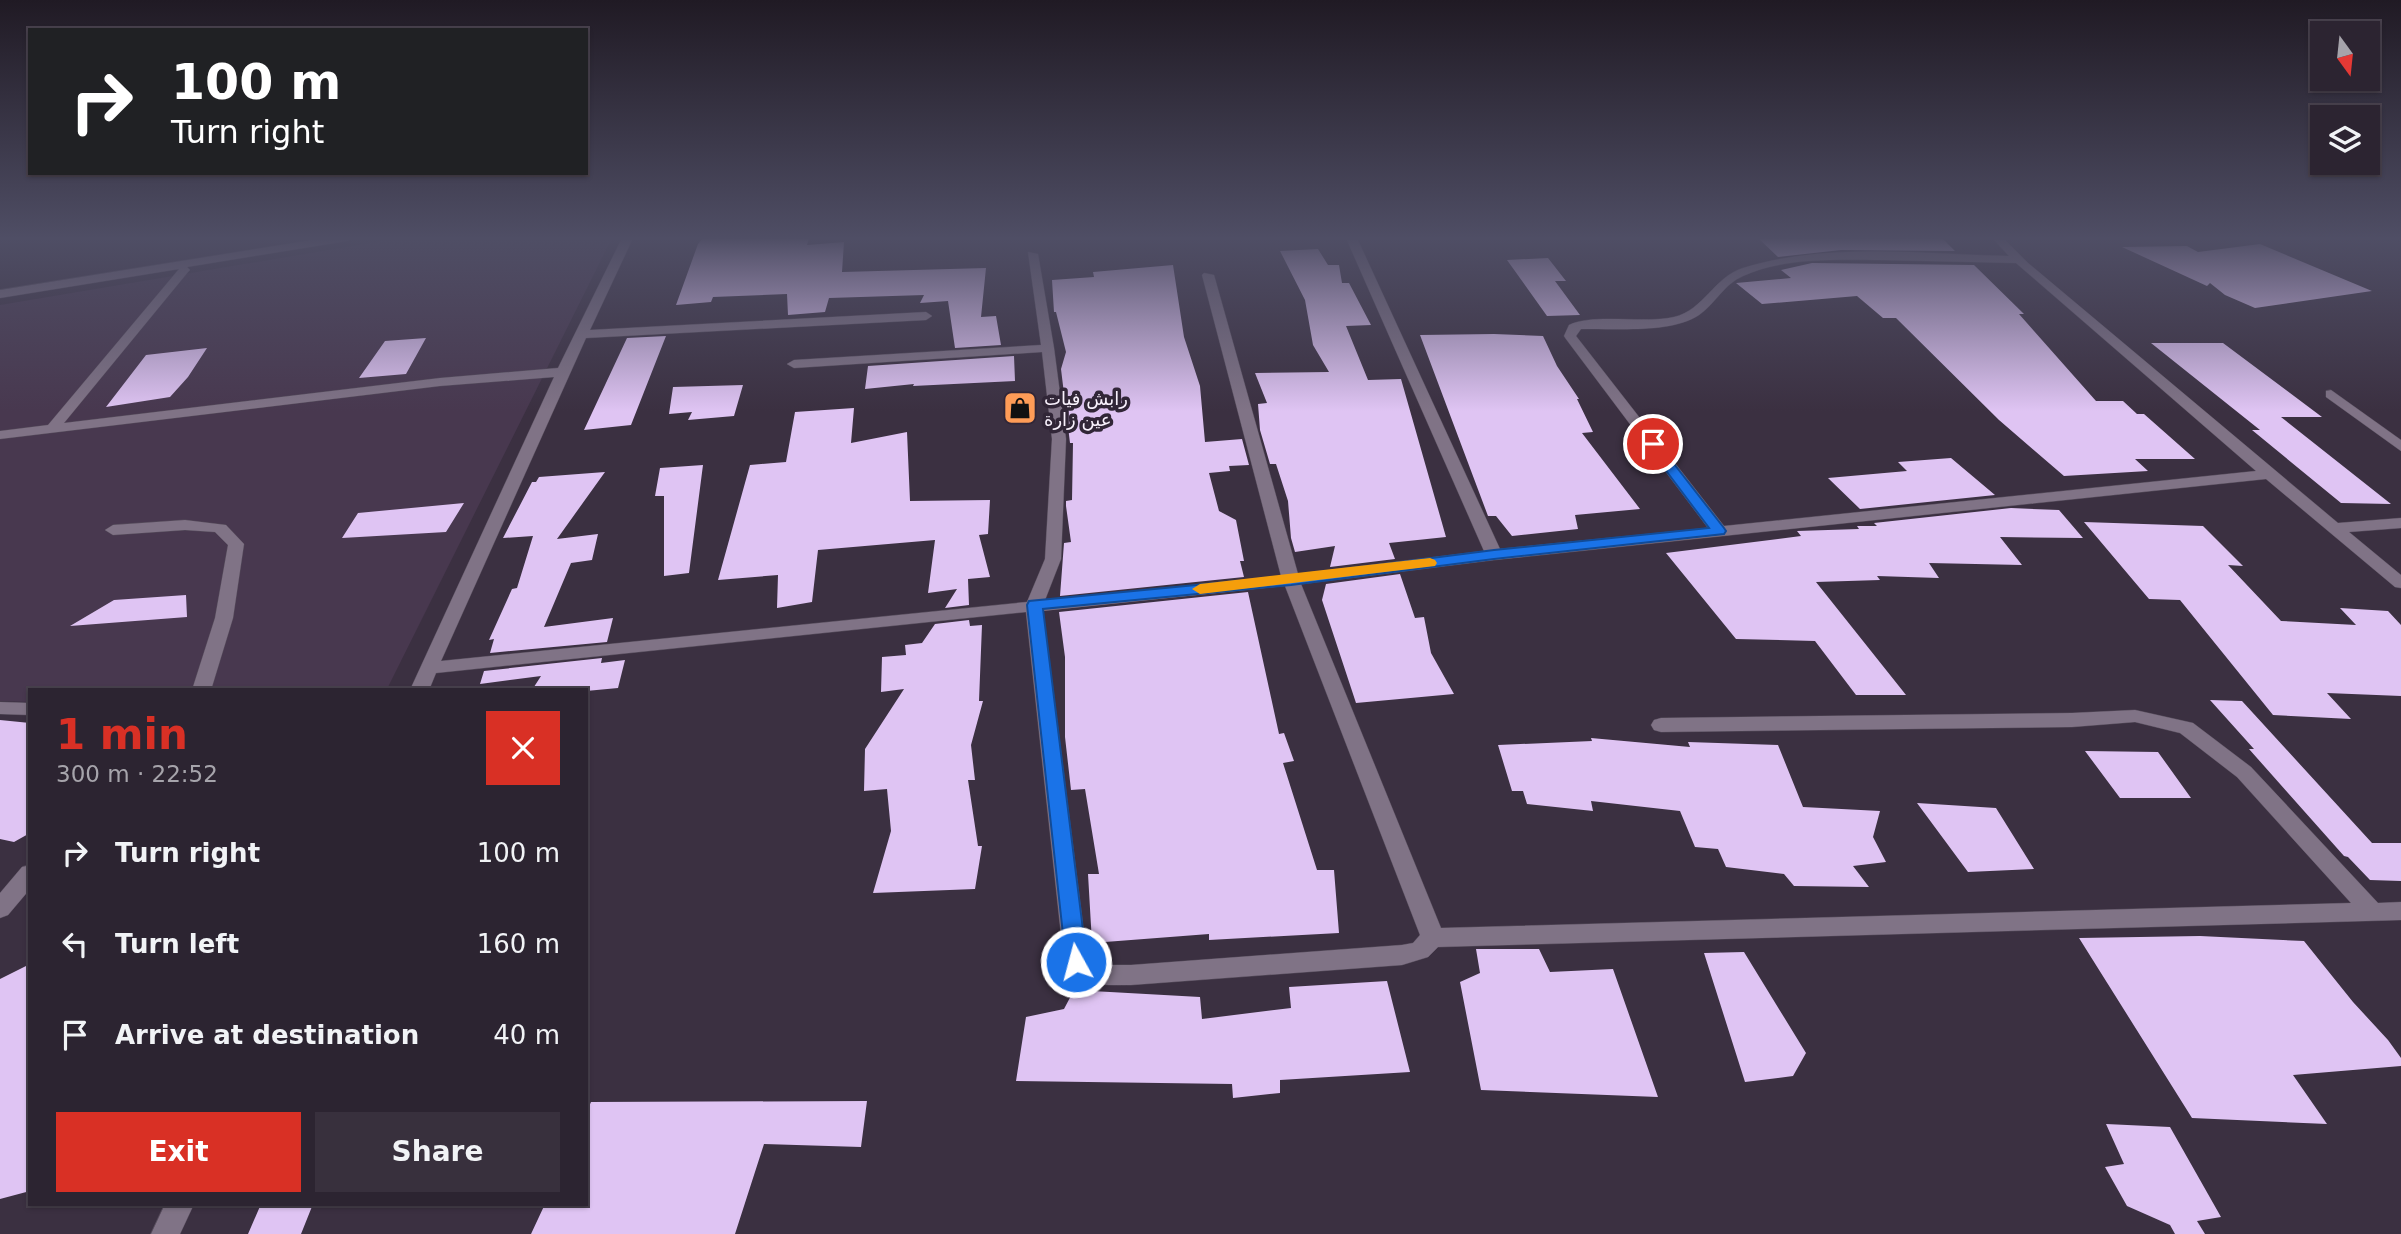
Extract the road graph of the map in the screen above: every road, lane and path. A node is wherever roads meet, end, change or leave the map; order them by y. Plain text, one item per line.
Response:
1 (163, 296) edge
2 (600, 296) edge
3 (1039, 296) edge
4 (1214, 296) edge
5 (1377, 296) edge
6 (1710, 296) edge
7 (2061, 296) edge
8 (926, 316) dead end
9 (582, 334) junction
10 (1048, 348) junction
11 (794, 363) dead end
12 (563, 372) junction
13 (2331, 394) dead end
14 (52, 429) junction
15 (0, 435) edge
16 (2401, 447) edge
17 (2269, 474) junction
18 (2401, 523) edge
19 (2337, 528) junction
20 (113, 530) dead end
21 (1719, 531) junction
22 (1494, 555) junction
23 (1291, 580) junction
24 (2401, 583) edge
25 (1034, 605) junction
26 (429, 668) junction
27 (202, 688) edge
28 (420, 688) edge
29 (0, 708) edge
30 (28, 709) edge
31 (1661, 725) dead end
32 (28, 875) edge
33 (0, 909) edge
34 (2372, 911) junction
35 (2401, 911) edge
36 (1433, 938) junction
37 (179, 1206) edge
38 (166, 1234) edge

1 - 14 street
2 - 9 street
3 - 10 street
4 - 23 street
5 - 22 street
6 - 21 street
7 - 17 street
8 - 9 street
9 - 12 street
10 - 11 street
10 - 25 street
12 - 14 street
12 - 26 street
13 - 16 street
14 - 15 street
17 - 19 street
17 - 21 street
18 - 19 street
19 - 24 street
20 - 27 street
21 - 22 street
22 - 23 street
23 - 25 street
23 - 36 street
25 - 26 street
25 - 36 street
26 - 28 street
29 - 30 street
31 - 34 street
32 - 33 street
34 - 35 street
34 - 36 street
37 - 38 street

